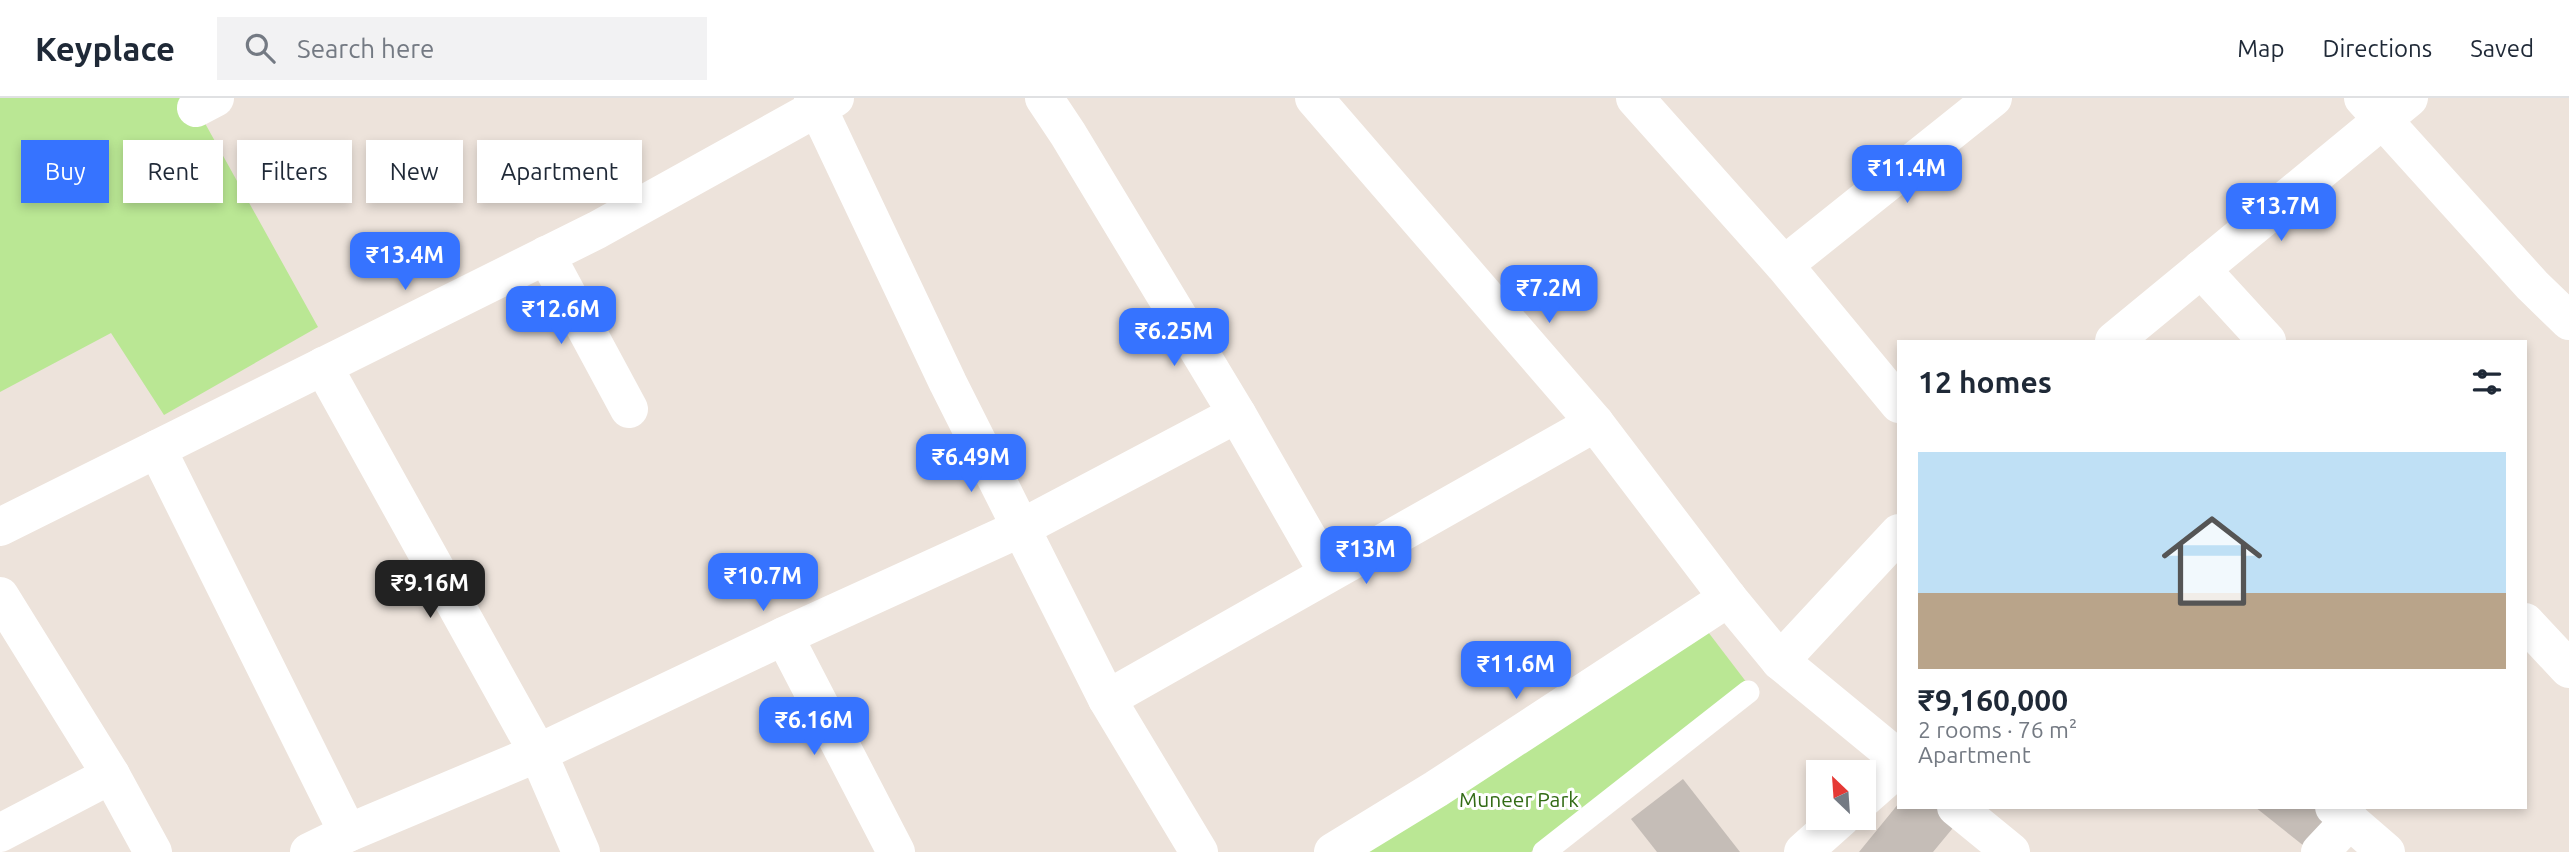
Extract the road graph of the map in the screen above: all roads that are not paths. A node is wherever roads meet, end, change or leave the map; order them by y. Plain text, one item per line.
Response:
1 (1044, 98) edge
2 (1314, 98) edge
3 (1635, 98) edge
4 (1993, 98) edge
5 (822, 102) edge
6 (2385, 105) edge
7 (546, 255) junction
8 (1784, 265) junction
9 (2201, 270) junction
10 (2569, 321) edge
11 (2115, 340) edge
12 (2266, 340) edge
13 (323, 366) junction
14 (1897, 402) edge
15 (629, 409) dead end
16 (1237, 414) junction
17 (1595, 423) junction
18 (157, 449) junction
19 (0, 527) edge
20 (1021, 528) junction
21 (1897, 535) edge
22 (1328, 573) junction
23 (0, 596) edge
24 (1728, 598) junction
25 (2527, 624) edge
26 (784, 636) junction
27 (1780, 661) junction
28 (2569, 669) edge
29 (1748, 692) dead end
30 (1107, 699) junction
31 (538, 753) junction
32 (1897, 757) edge
33 (1897, 768) edge
34 (111, 775) junction
35 (1876, 787) edge
36 (1958, 809) edge
37 (2342, 813) edge
38 (1827, 830) edge
39 (0, 833) edge
40 (348, 833) junction
41 (153, 852) edge
42 (309, 852) edge
43 (581, 852) edge
44 (896, 852) edge
45 (1199, 852) edge
46 (1333, 852) edge
47 (1544, 852) edge
48 (1802, 852) edge
49 (2011, 852) edge
50 (2320, 852) edge
51 (2386, 852) edge

1 - 16 street
2 - 17 street
3 - 8 street
4 - 8 street
5 - 7 street
5 - 20 street
6 - 9 street
6 - 10 street
7 - 13 street
7 - 15 street
8 - 14 street
9 - 11 street
9 - 12 street
13 - 18 street
13 - 31 street
16 - 20 street
16 - 22 street
17 - 22 street
17 - 24 street
18 - 19 street
18 - 40 street
20 - 26 street
20 - 30 street
21 - 27 street
22 - 30 street
23 - 34 street
24 - 27 street
24 - 46 street
25 - 28 street
26 - 31 street
26 - 44 street
27 - 32 street
29 - 47 lane
30 - 45 street
31 - 40 street
31 - 43 street
33 - 35 street
34 - 39 street
34 - 41 street
36 - 49 street
37 - 50 street
37 - 51 street
38 - 48 street
40 - 42 street

